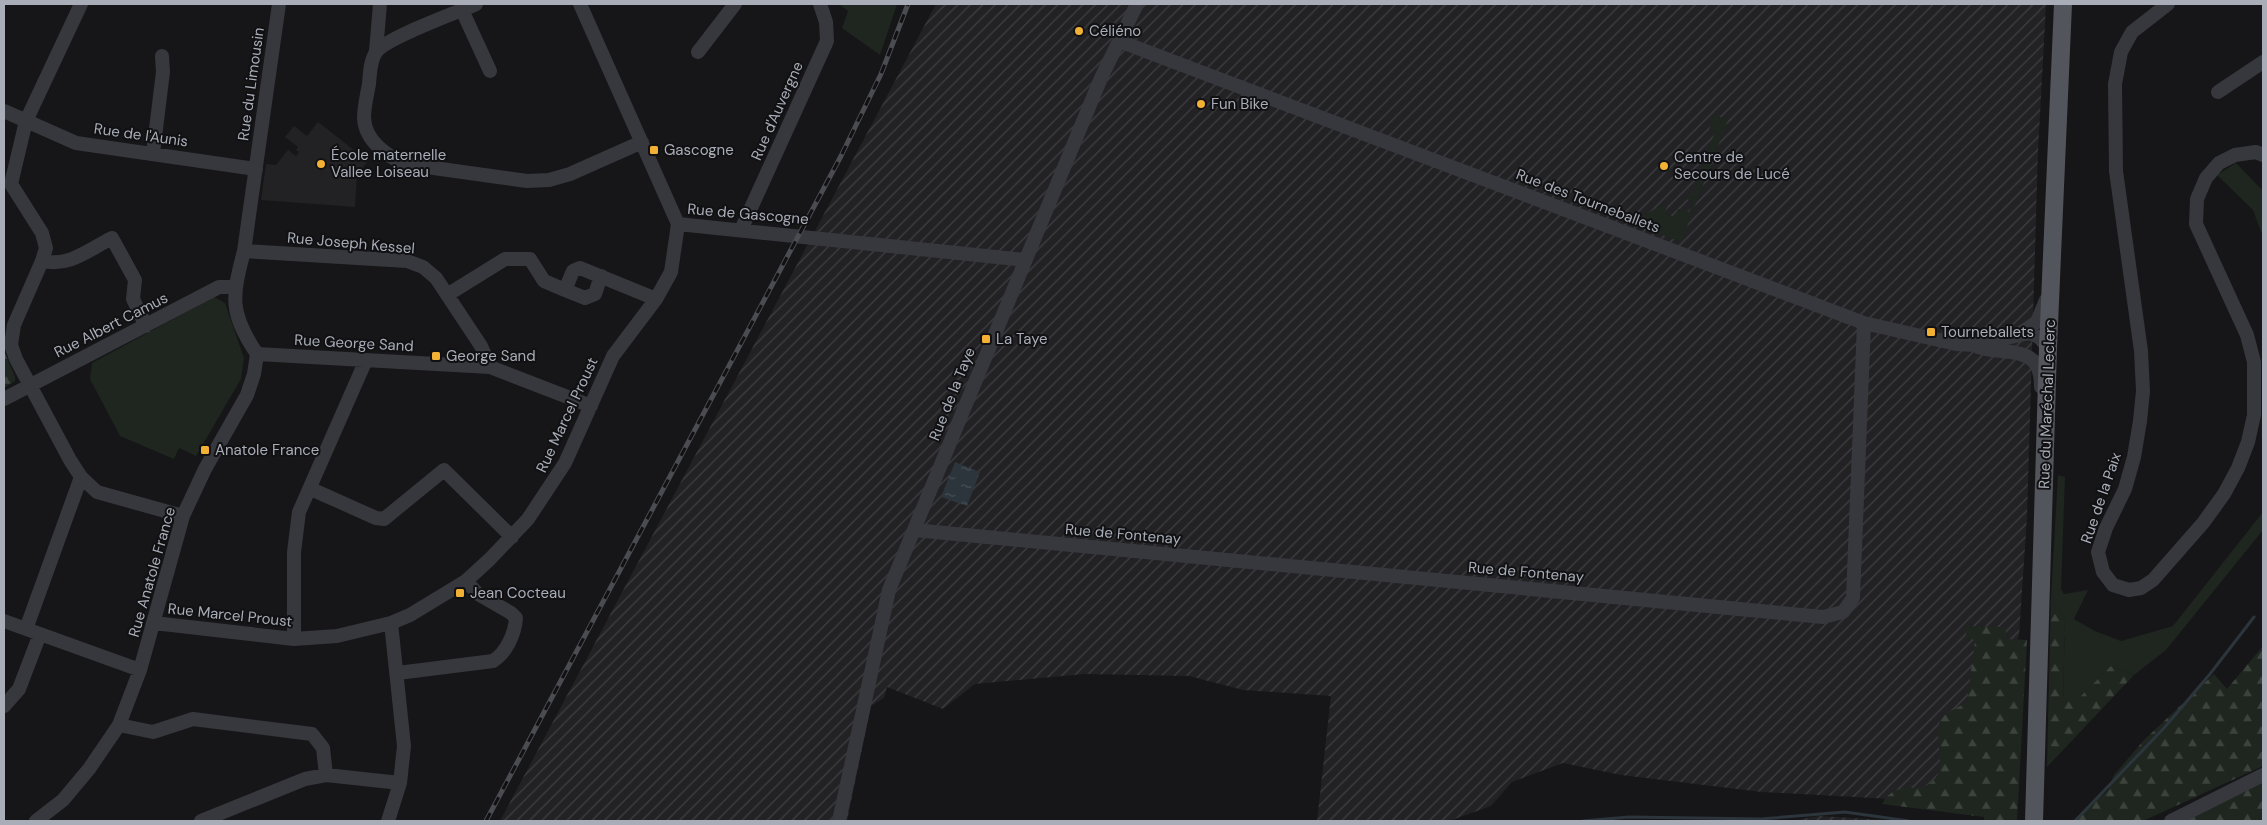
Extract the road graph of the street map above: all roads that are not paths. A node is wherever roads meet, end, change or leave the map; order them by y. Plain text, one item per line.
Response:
1 (81, 4) edge
2 (279, 4) edge
3 (380, 4) edge
4 (476, 4) edge
5 (580, 4) edge
6 (735, 4) edge
7 (820, 4) edge
8 (1137, 4) edge
9 (2063, 4) edge
10 (2168, 4) edge
11 (462, 10) junction
12 (1119, 41) junction
13 (376, 51) junction
14 (698, 52) dead end
15 (162, 56) dead end
16 (2263, 62) edge
17 (490, 71) dead end
18 (2218, 92) dead end
19 (4, 111) edge
20 (26, 121) junction
21 (642, 142) junction
22 (153, 153) junction
23 (2263, 155) edge
24 (256, 169) junction
25 (678, 224) junction
26 (741, 230) junction
27 (244, 251) junction
28 (1025, 260) junction
29 (42, 261) junction
30 (601, 276) junction
31 (2051, 285) junction
32 (234, 288) junction
33 (566, 290) junction
34 (447, 295) junction
35 (656, 298) junction
36 (1864, 323) junction
37 (146, 326) junction
38 (2019, 335) junction
39 (1975, 346) junction
40 (2048, 347) junction
41 (258, 354) junction
42 (366, 360) junction
43 (490, 367) junction
44 (30, 385) junction
45 (4, 399) edge
46 (591, 406) junction
47 (82, 477) junction
48 (310, 489) junction
49 (183, 516) junction
50 (914, 530) junction
51 (512, 537) junction
52 (2043, 544) junction
53 (466, 581) junction
54 (4, 621) edge
55 (154, 623) junction
56 (391, 623) junction
57 (26, 629) junction
58 (40, 634) junction
59 (294, 639) junction
60 (140, 670) junction
61 (398, 673) junction
62 (4, 706) edge
63 (119, 724) junction
64 (326, 775) junction
65 (2263, 775) edge
66 (400, 784) junction
67 (2032, 816) edge
68 (36, 821) edge
69 (201, 821) edge
70 (388, 821) edge
71 (839, 821) edge
72 (2171, 821) edge

1 - 20 street
2 - 24 street, Rue du Limousin
3 - 13 street
4 - 11 street
5 - 21 street, Rue de Gascogne
6 - 14 street
7 - 26 street, Rue d'Auvergne
8 - 12 street, Rue de la Taye
9 - 31 main road, Rue du Maréchal Leclerc
10 - 23 street, Rue de la Paix
11 - 13 street
11 - 17 street
12 - 28 street, Rue de la Taye
12 - 36 street, Rue des Tourneballets
13 - 21 street
15 - 22 street
16 - 18 street
19 - 20 street, Rue de l'Aunis
20 - 22 street, Rue de l'Aunis
20 - 29 street
21 - 25 street, Rue de Gascogne
22 - 24 street, Rue de l'Aunis
24 - 27 street
25 - 26 street, Rue de Gascogne
25 - 35 street, Rue Marcel Proust
26 - 28 street, Rue de Gascogne
27 - 32 street
27 - 34 street, Rue Joseph Kessel
28 - 50 street, Rue de la Taye
29 - 37 street
29 - 44 street
30 - 33 street
30 - 33 street
30 - 35 street
31 - 38 street
31 - 40 main road, Rue du Maréchal Leclerc
32 - 37 street, Rue Albert Camus
32 - 41 street
33 - 34 street
34 - 43 street, Rue Joseph Kessel
35 - 46 street, Rue Marcel Proust
36 - 39 street, Rue des Tourneballets
36 - 50 street, Rue de Fontenay
37 - 44 street, Rue Albert Camus
38 - 39 street, Rue des Tourneballets
38 - 40 street, Rue des Tourneballets
39 - 52 street
40 - 52 main road, Rue du Maréchal Leclerc
41 - 42 street, Rue George Sand
41 - 49 street, Rue Anatole France
42 - 43 street, Rue George Sand
42 - 48 street
43 - 46 street, Rue George Sand
44 - 45 street, Rue Albert Camus
44 - 47 street
46 - 51 street, Rue Marcel Proust
47 - 49 street
47 - 57 street
48 - 51 street
48 - 59 street
49 - 55 street, Rue Anatole France
50 - 71 street, Rue de la Taye
51 - 53 street, Rue Marcel Proust
52 - 67 main road, Rue du Maréchal Leclerc
53 - 56 street, Rue Marcel Proust
53 - 61 street
54 - 57 street
55 - 59 street, Rue Marcel Proust
55 - 60 street, Rue Anatole France
56 - 59 street, Rue Marcel Proust
56 - 61 street
57 - 58 street
58 - 60 street
58 - 62 street
60 - 63 street, Rue Anatole France
61 - 66 street
63 - 64 street
63 - 68 street, Rue Anatole France
64 - 66 street
64 - 69 street
65 - 72 street
66 - 70 street

